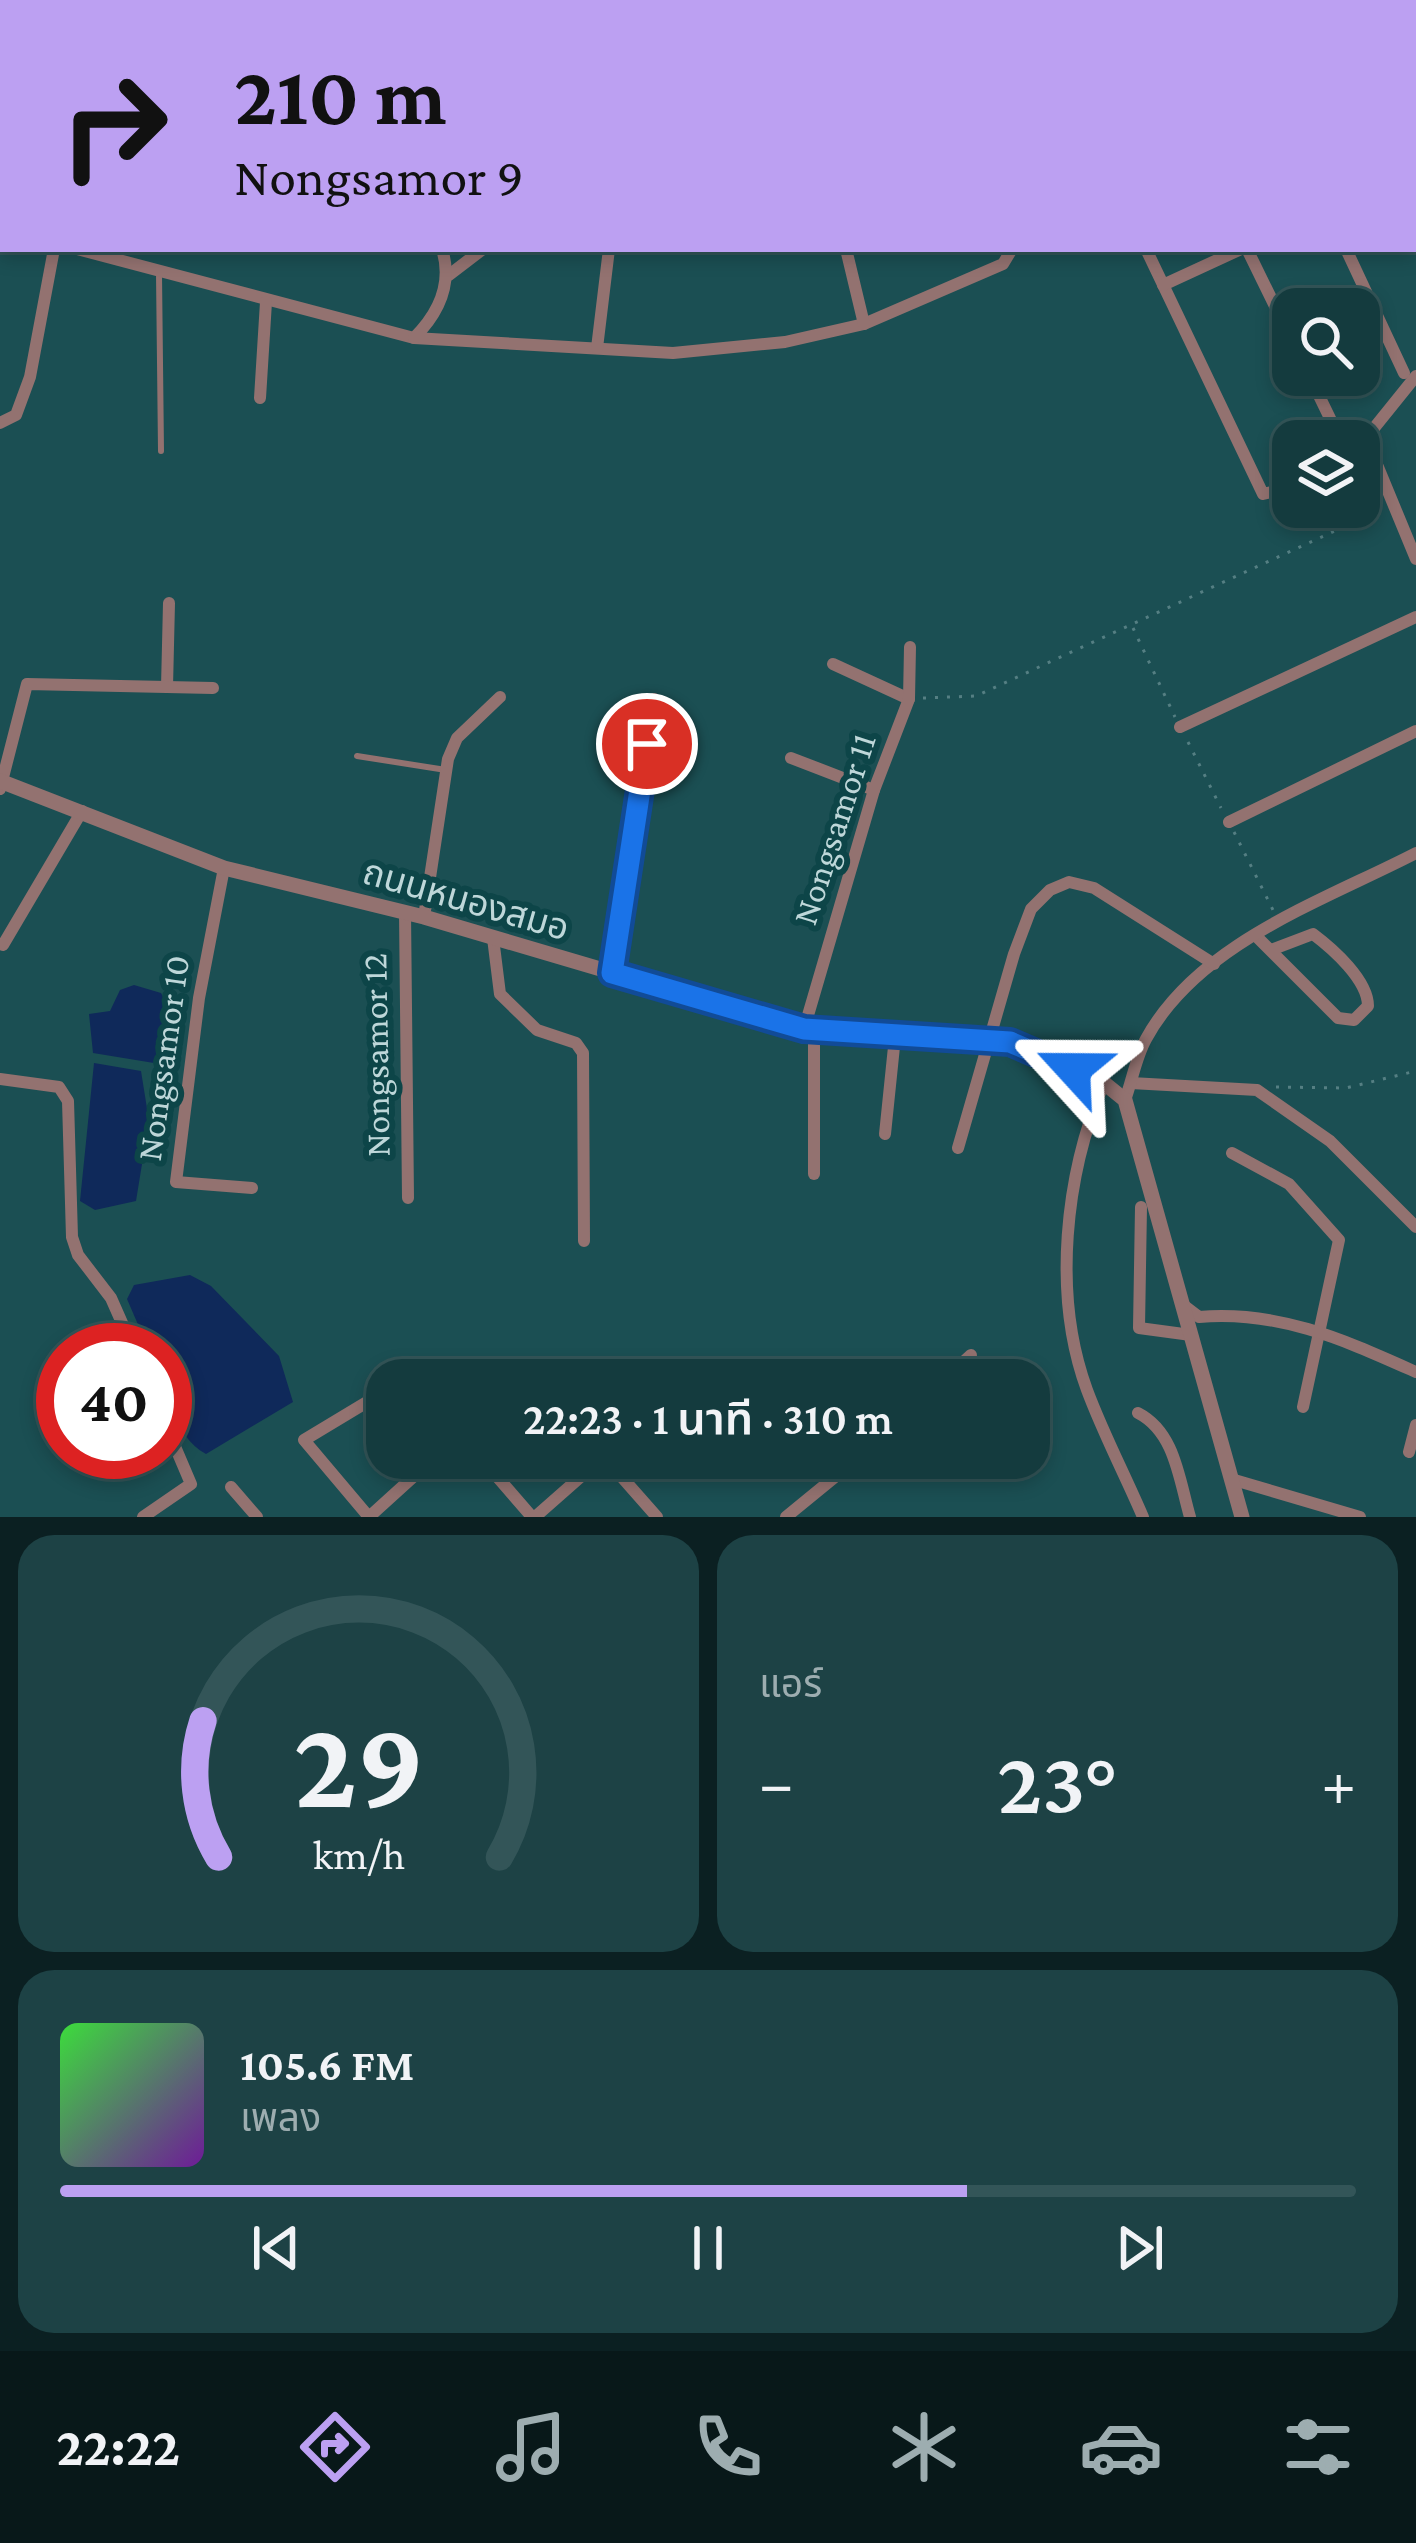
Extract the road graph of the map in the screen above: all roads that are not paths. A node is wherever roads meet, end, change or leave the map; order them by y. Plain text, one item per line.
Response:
1 (53, 252) edge
2 (89, 252) edge
3 (443, 252) edge
4 (479, 252) edge
5 (609, 252) edge
6 (846, 252) edge
7 (1010, 252) edge
8 (1147, 252) edge
9 (1237, 252) edge
10 (1246, 252) edge
11 (1348, 252) edge
12 (159, 270) junction
13 (449, 275) junction
14 (1163, 285) junction
15 (266, 302) junction
16 (1272, 303) edge
17 (864, 324) junction
18 (414, 338) junction
19 (597, 348) junction
20 (1410, 374) edge
21 (260, 398) dead end
22 (0, 423) edge
23 (161, 451) dead end
24 (1272, 492) edge
25 (1416, 559) edge
26 (169, 603) dead end
27 (1416, 617) edge
28 (910, 647) dead end
29 (833, 664) dead end
30 (167, 687) junction
31 (213, 688) dead end
32 (500, 697) dead end
33 (654, 698) dead end
34 (909, 699) junction
35 (1180, 727) road end
36 (1416, 731) edge
37 (357, 756) dead end
38 (790, 758) dead end
39 (446, 770) junction
40 (2, 784) edge
41 (874, 790) junction
42 (82, 811) junction
43 (1228, 822) road end
44 (1416, 853) edge
45 (224, 868) junction
46 (405, 912) junction
47 (424, 917) junction
48 (1256, 936) junction
49 (493, 938) junction
50 (3, 945) edge
51 (1271, 950) junction
52 (1214, 964) junction
53 (612, 973) junction
54 (809, 1030) junction
55 (895, 1037) junction
56 (987, 1040) junction
57 (0, 1079) edge
58 (1104, 1083) junction
59 (1131, 1083) junction
60 (1125, 1100) junction
61 (885, 1134) dead end
62 (958, 1148) dead end
63 (1232, 1153) dead end
64 (814, 1174) dead end
65 (252, 1188) dead end
66 (408, 1198) dead end
67 (1141, 1207) dead end
68 (1416, 1227) edge
69 (584, 1241) dead end
70 (1182, 1304) junction
71 (122, 1323) edge
72 (1319, 1331) junction
73 (1191, 1335) junction
74 (971, 1355) dead end
75 (967, 1359) edge
76 (1416, 1372) edge
77 (366, 1403) edge
78 (1303, 1407) dead end
79 (1138, 1412) dead end
80 (1416, 1425) edge
81 (1409, 1452) dead end
82 (189, 1479) edge
83 (411, 1479) edge
84 (500, 1479) edge
85 (578, 1479) edge
86 (622, 1479) edge
87 (832, 1479) edge
88 (1231, 1479) junction
89 (231, 1487) dead end
90 (142, 1517) edge
91 (256, 1517) edge
92 (369, 1517) edge
93 (533, 1517) edge
94 (657, 1517) edge
95 (786, 1517) edge
96 (1143, 1517) edge
97 (1190, 1517) edge
98 (1242, 1517) edge
99 (1360, 1517) edge

1 - 22 street
2 - 12 street
3 - 13 street
4 - 13 street
5 - 19 street
6 - 17 street
7 - 17 street
8 - 14 street
9 - 14 street
10 - 16 street
11 - 20 street
12 - 15 street
12 - 23 lane
13 - 18 street
14 - 24 street
15 - 18 street
15 - 21 street
17 - 19 street
18 - 19 street
20 - 25 street
26 - 30 street
27 - 35 street
28 - 34 street, Nongsamor 11
29 - 34 street
30 - 31 street
30 - 40 street
32 - 39 street
33 - 53 street
34 - 41 street, Nongsamor 11
36 - 43 street
37 - 39 lane
38 - 41 street
39 - 47 street
40 - 42 street, ถนนหนองสมอ
41 - 54 street, Nongsamor 11
42 - 45 street, ถนนหนองสมอ
42 - 50 street
44 - 48 street
45 - 46 street, ถนนหนองสมอ
45 - 65 street, Nongsamor 10
46 - 47 street, ถนนหนองสมอ
46 - 66 street, Nongsamor 12
47 - 49 street, ถนนหนองสมอ
48 - 51 street
48 - 52 street
49 - 53 street, ถนนหนองสมอ
49 - 69 street
51 - 51 street
52 - 56 street
52 - 59 street
53 - 54 street, ถนนหนองสมอ
54 - 55 street, ถนนหนองสมอ
54 - 64 street, Nongsamor 11
55 - 56 street, ถนนหนองสมอ
55 - 61 street
56 - 58 street, ถนนหนองสมอ
56 - 62 street
57 - 71 street
58 - 60 street, ถนนหนองสมอ
58 - 96 street
59 - 60 street
59 - 68 street
60 - 70 street
63 - 72 street
67 - 73 street
70 - 72 street
70 - 73 street
72 - 76 street
72 - 78 street
73 - 88 street
74 - 75 street
77 - 92 street
79 - 97 street
80 - 81 street
82 - 90 street
83 - 92 street
84 - 93 street
85 - 93 street
86 - 94 street
87 - 95 street
88 - 98 street
88 - 99 street
89 - 91 street

